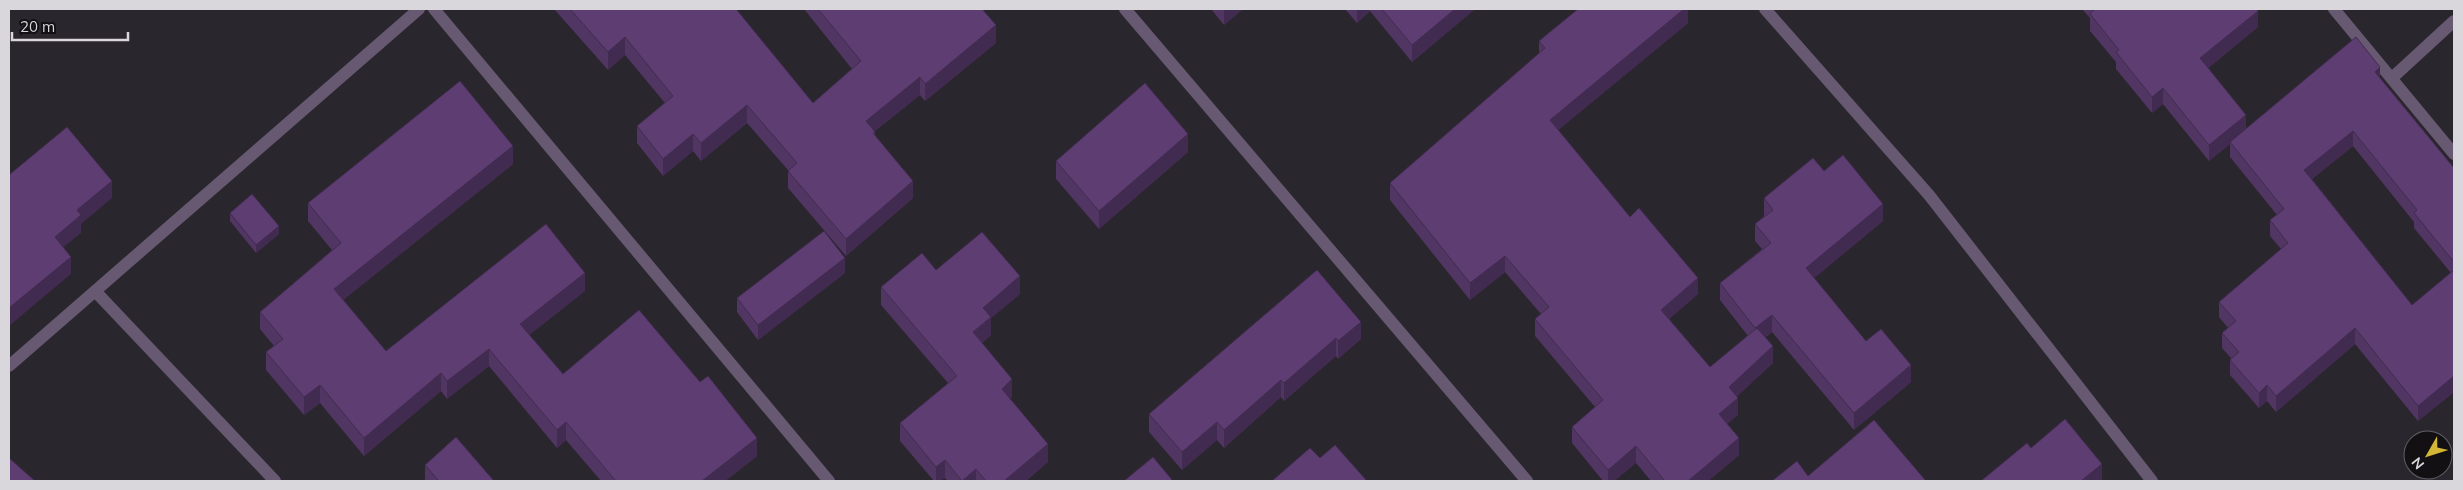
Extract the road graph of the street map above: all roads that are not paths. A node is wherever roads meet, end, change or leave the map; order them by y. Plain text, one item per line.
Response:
1 (419, 9) edge
2 (434, 9) edge
3 (1125, 9) edge
4 (1765, 9) edge
5 (2334, 9) edge
6 (2454, 20) edge
7 (2392, 78) junction
8 (2454, 154) edge
9 (95, 291) junction
10 (9, 366) edge
11 (275, 481) edge
12 (829, 481) edge
13 (1527, 481) edge
14 (2152, 481) edge

1 - 9 street
2 - 12 street
3 - 13 street
4 - 14 street
5 - 7 street
6 - 7 street
7 - 8 street
9 - 10 street
9 - 11 street

